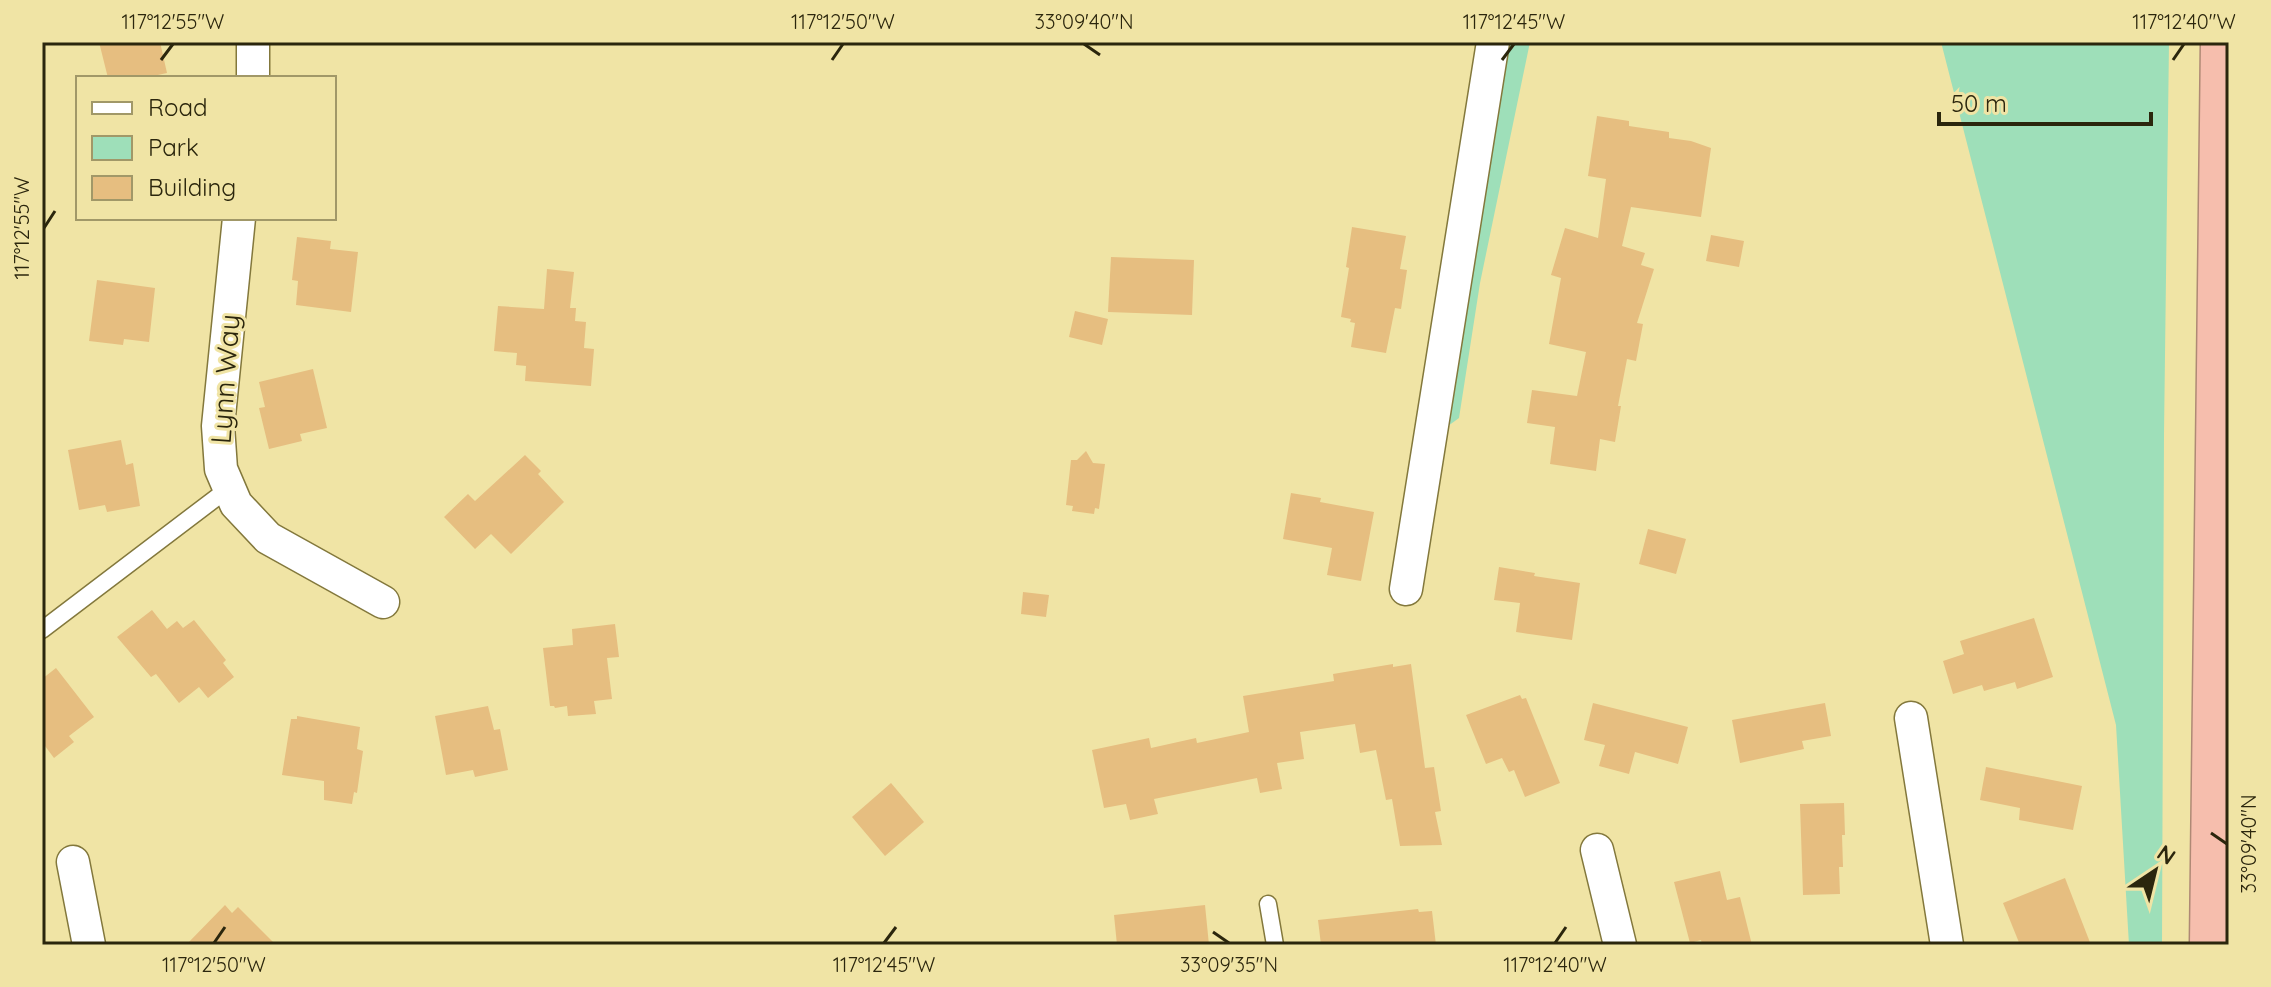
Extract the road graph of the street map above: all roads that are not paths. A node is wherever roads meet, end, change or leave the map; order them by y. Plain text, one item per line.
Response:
1 (253, 42) edge
2 (1493, 42) edge
3 (2223, 42) edge
4 (253, 76) edge
5 (239, 220) edge
6 (229, 488) junction
7 (1406, 589) dead end
8 (383, 602) dead end
9 (42, 630) edge
10 (1911, 718) dead end
11 (1597, 850) dead end
12 (73, 862) dead end
13 (1268, 904) dead end
14 (89, 945) edge
15 (1275, 945) edge
16 (1620, 945) edge
17 (1947, 945) edge
18 (2212, 945) edge

1 - 4 street
2 - 7 street
3 - 18 highway
5 - 6 street, Lynn Way
6 - 8 street, Lynn Way
6 - 9 lane
10 - 17 street
11 - 16 street
12 - 14 street
13 - 15 lane

